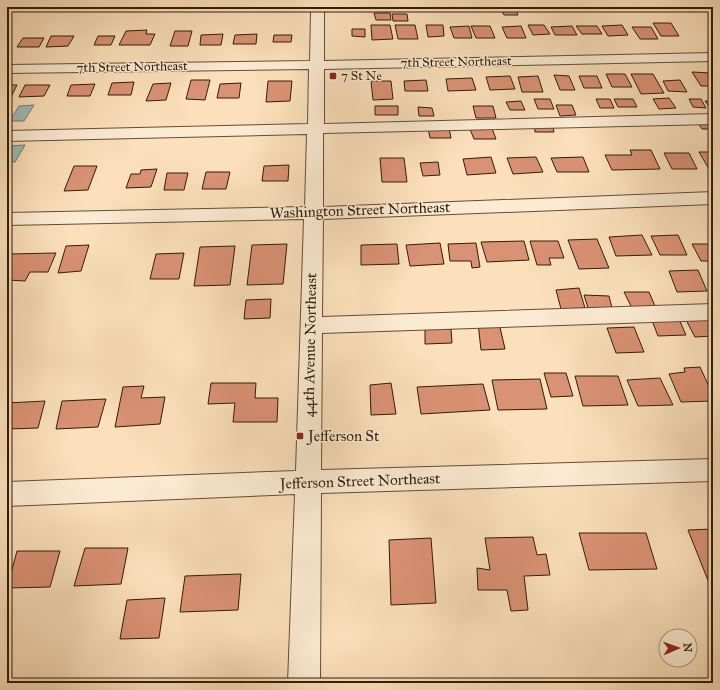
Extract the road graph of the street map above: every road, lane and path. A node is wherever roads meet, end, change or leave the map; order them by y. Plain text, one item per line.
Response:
1 (275, 7) edge
2 (318, 7) edge
3 (356, 7) edge
4 (713, 57) edge
5 (316, 65) junction
6 (7, 69) edge
7 (713, 119) edge
8 (315, 129) junction
9 (7, 136) edge
10 (713, 198) edge
11 (313, 212) junction
12 (7, 219) edge
13 (713, 312) edge
14 (311, 325) junction
15 (713, 470) edge
16 (308, 482) junction
17 (7, 494) edge
18 (304, 683) edge

1 - 2 street
2 - 3 street
2 - 5 street, 44th Avenue Northeast
4 - 5 street, 7th Street Northeast
5 - 6 street, 7th Street Northeast
5 - 8 street, 44th Avenue Northeast
7 - 8 street
8 - 9 street
8 - 11 street, 44th Avenue Northeast
10 - 11 street, Washington Street Northeast
11 - 12 street, Washington Street Northeast
11 - 14 street, 44th Avenue Northeast
13 - 14 street
14 - 16 street, 44th Avenue Northeast
15 - 16 street, Jefferson Street Northeast
16 - 17 street, Jefferson Street Northeast
16 - 18 street, 44th Avenue Northeast

